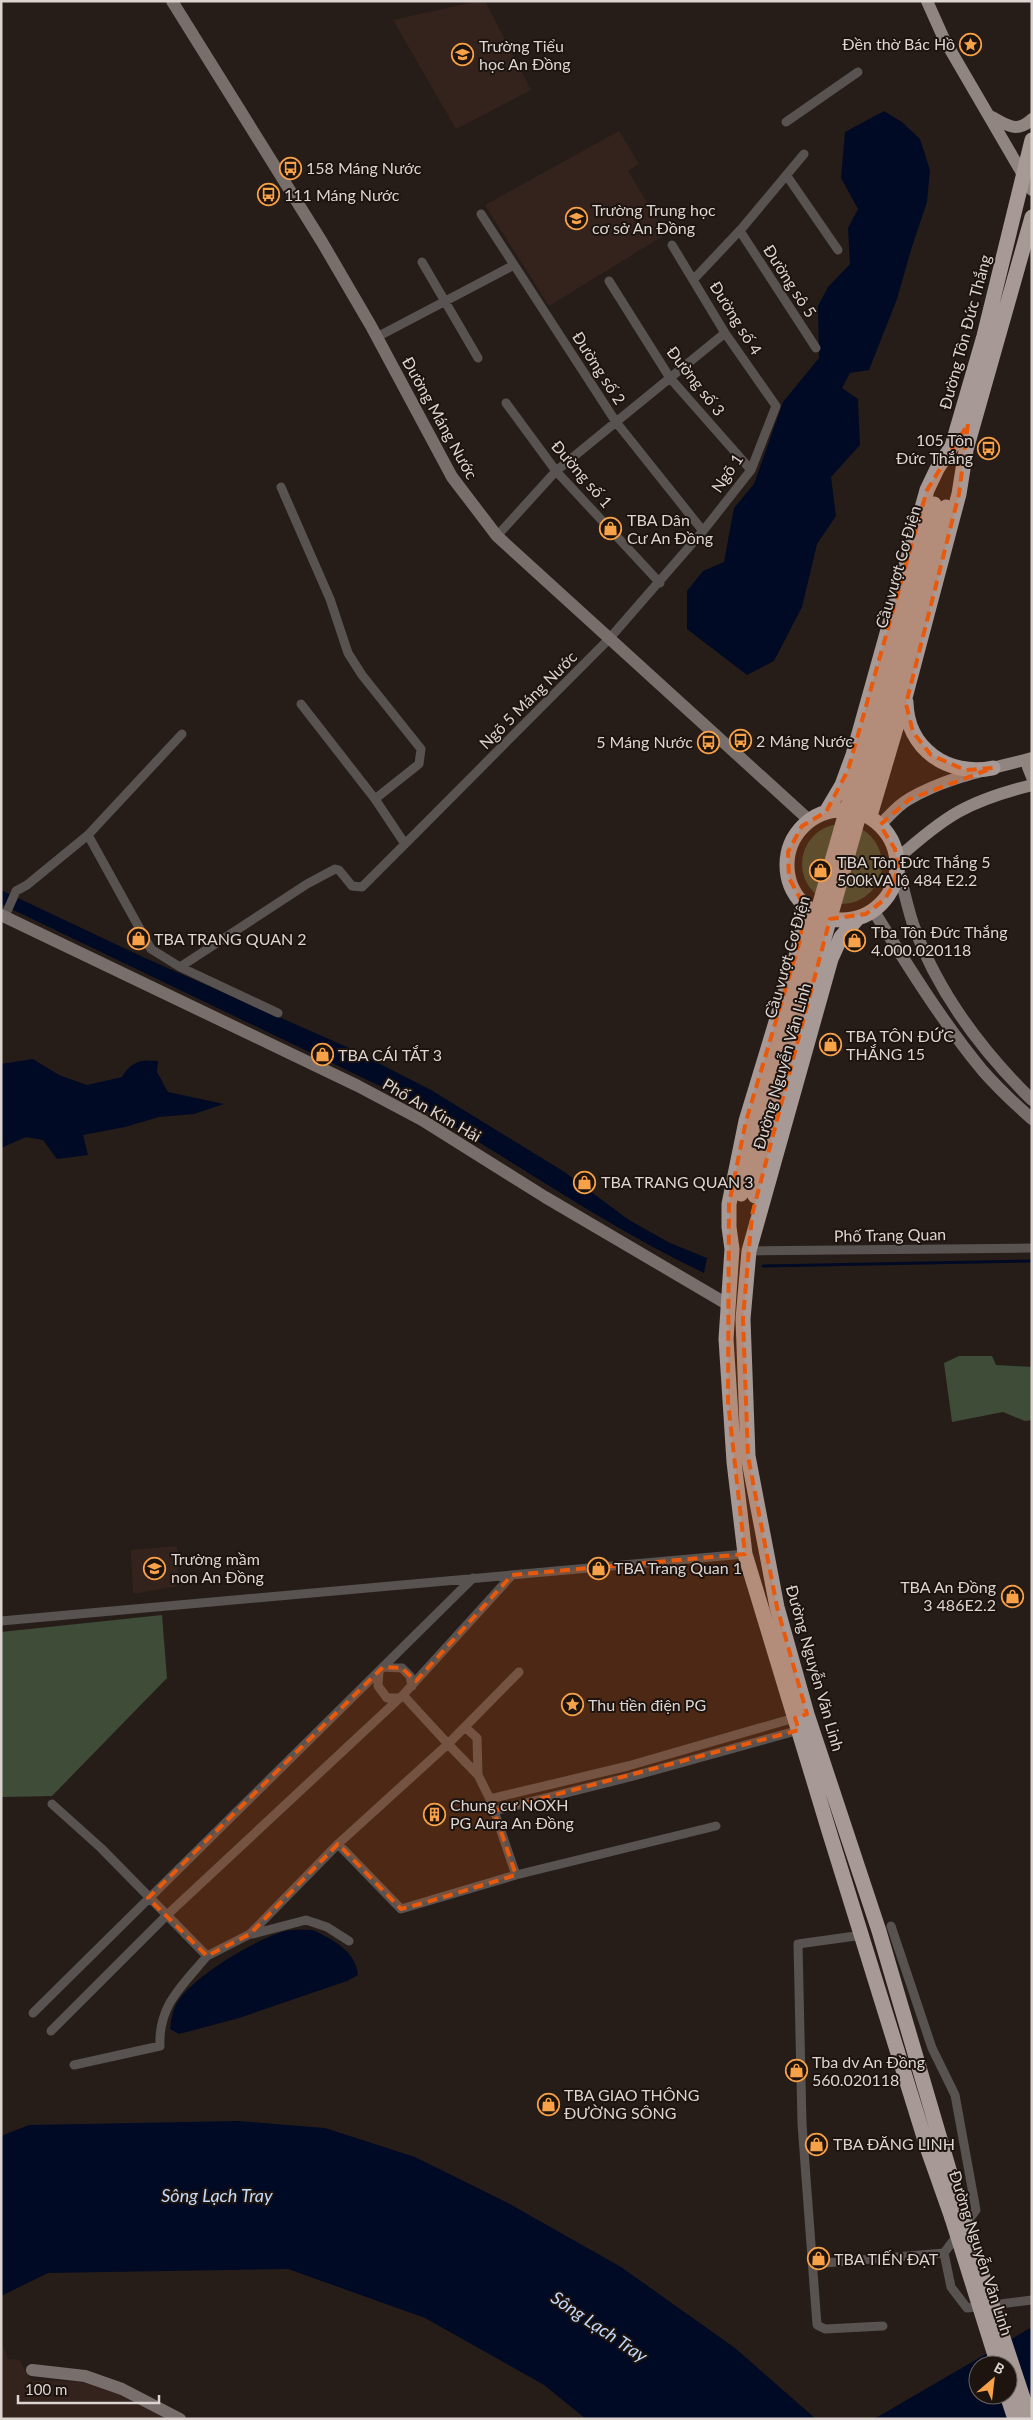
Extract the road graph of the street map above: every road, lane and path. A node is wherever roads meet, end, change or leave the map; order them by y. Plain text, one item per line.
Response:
1 (172, 1) edge
2 (927, 1) edge
3 (858, 72) dead end
4 (990, 116) junction
5 (1032, 119) edge
6 (786, 122) dead end
7 (1032, 140) edge
8 (804, 154) dead end
9 (1023, 173) junction
10 (787, 176) junction
11 (1032, 190) edge
12 (481, 214) dead end
13 (1032, 217) edge
14 (740, 231) junction
15 (672, 246) dead end
16 (838, 250) dead end
17 (422, 262) dead end
18 (514, 265) junction
19 (694, 279) junction
20 (608, 281) dead end
21 (445, 301) junction
22 (725, 333) junction
23 (377, 337) junction
24 (816, 348) dead end
25 (478, 358) dead end
26 (670, 378) junction
27 (506, 404) dead end
28 (776, 406) joint
29 (616, 422) junction
30 (959, 448) junction
31 (751, 470) junction
32 (556, 471) junction
33 (281, 487) dead end
34 (703, 531) junction
35 (497, 536) junction
36 (660, 583) junction
37 (609, 639) junction
38 (906, 694) junction
39 (301, 704) dead end
40 (182, 734) dead end
41 (1032, 760) edge
42 (992, 768) junction
43 (1032, 777) edge
44 (1032, 784) edge
45 (375, 799) junction
46 (826, 812) junction
47 (809, 820) junction
48 (875, 820) junction
49 (88, 835) junction
50 (405, 844) junction
51 (898, 863) junction
52 (802, 902) junction
53 (873, 910) junction
54 (4, 914) edge
55 (858, 918) junction
56 (180, 967) junction
57 (278, 1013) dead end
58 (1032, 1100) edge
59 (1032, 1119) edge
60 (748, 1195) junction
61 (1032, 1248) edge
62 (732, 1249) junction
63 (749, 1252) junction
64 (727, 1304) junction
65 (745, 1554) junction
66 (512, 1575) junction
67 (473, 1578) junction
68 (1, 1621) edge
69 (381, 1669) junction
70 (519, 1672) dead end
71 (412, 1686) junction
72 (401, 1697) junction
73 (803, 1722) junction
74 (466, 1728) junction
75 (448, 1744) junction
76 (478, 1775) junction
77 (490, 1799) junction
78 (52, 1804) dead end
79 (494, 1811) junction
80 (716, 1826) dead end
81 (338, 1844) junction
82 (516, 1875) junction
83 (148, 1898) junction
84 (167, 1915) junction
85 (891, 1926) dead end
86 (250, 1934) junction
87 (863, 1935) junction
88 (349, 1941) dead end
89 (208, 1956) junction
90 (33, 2013) dead end
91 (51, 2031) dead end
92 (74, 2065) dead end
93 (958, 2218) junction
94 (944, 2253) junction
95 (813, 2264) junction
96 (1032, 2300) edge
97 (883, 2326) dead end
98 (995, 2355) edge
99 (32, 2370) dead end
100 (1010, 2405) edge
101 (180, 2419) edge
102 (1015, 2419) edge
103 (1030, 2419) edge

1 - 23 main road, Đường Máng Nước
2 - 4 main road
3 - 6 street
4 - 5 main road
4 - 9 main road
7 - 9 highway, Đường Tôn Đức Thắng
8 - 10 street
9 - 11 main road
9 - 30 highway, Đường Tôn Đức Thắng
10 - 14 street
10 - 16 street
12 - 18 street, Đường số 2
13 - 30 highway, Đường Tôn Đức Thắng
14 - 19 street
14 - 24 street, Đường sô 5
15 - 19 street, Đường số 4
17 - 21 street
18 - 21 street
18 - 29 street, Đường số 2
19 - 22 street, Đường số 4
20 - 26 street, Đường số 3
21 - 23 street
21 - 25 street
22 - 26 street
22 - 28 street, Đường số 4
23 - 35 main road, Đường Máng Nước
26 - 29 street
26 - 31 street, Đường số 3
27 - 32 street, Đường số 1
28 - 31 street, Ngõ 1
29 - 32 street
29 - 34 street, Đường số 2
30 - 38 highway, Đường Tôn Đức Thắng
30 - 46 highway, Đường Tôn Đức Thắng
30 - 60 highway, Cầu vượt Cơ Điện, bridge
31 - 34 street, Ngõ 1
32 - 35 street
32 - 36 street, Đường số 1
33 - 45 street
34 - 36 street, Ngõ 1
35 - 37 main road, Đường Máng Nước
36 - 37 street, Ngõ 1
37 - 47 main road, Đường Máng Nước
37 - 50 street, Ngõ 5 Máng Nước
38 - 42 highway
38 - 48 highway, Đường Tôn Đức Thắng
39 - 45 street
40 - 49 street
41 - 42 main road
41 - 43 main road
42 - 48 main road
44 - 51 main road
45 - 50 street
46 - 47 highway
46 - 48 highway
47 - 52 highway
48 - 51 highway
49 - 54 street
49 - 56 street
50 - 56 street, Ngõ 5 Máng Nước
51 - 53 highway
51 - 58 main road
52 - 55 highway
52 - 62 highway, Đường Nguyễn Văn Linh
53 - 55 highway
53 - 59 main road
54 - 64 main road, Phố An Kim Hải
55 - 63 highway, Đường Nguyễn Văn Linh
56 - 57 street
60 - 62 highway, Cầu vượt Cơ Điện
60 - 63 highway, Cầu vượt Cơ Điện
61 - 63 street, Phố Trang Quan
62 - 64 highway, Đường Nguyễn Văn Linh
63 - 73 highway, Đường Nguyễn Văn Linh
64 - 65 highway, Đường Nguyễn Văn Linh
65 - 66 street
65 - 73 highway, Đường Nguyễn Văn Linh
66 - 67 street
66 - 71 street
67 - 68 street
67 - 69 street
69 - 71 street
69 - 72 street
69 - 83 street
70 - 74 street
71 - 72 street
72 - 75 street
72 - 84 street
73 - 77 street
73 - 79 street
73 - 87 highway, Đường Nguyễn Văn Linh
73 - 93 highway, Đường Nguyễn Văn Linh
74 - 75 street
74 - 76 street
75 - 76 street
75 - 81 street
76 - 77 street
77 - 79 street
78 - 83 street
79 - 82 street
80 - 82 street
81 - 82 street
81 - 86 street
83 - 84 street
83 - 90 street
84 - 89 street
84 - 91 street
85 - 94 street
86 - 88 street
86 - 89 street
87 - 93 highway, Đường Nguyễn Văn Linh
87 - 95 street
89 - 92 street
93 - 98 highway, Đường Nguyễn Văn Linh, bridge
93 - 103 highway, Đường Nguyễn Văn Linh, bridge
94 - 95 street
94 - 96 street
95 - 97 street
99 - 101 main road
100 - 102 highway

